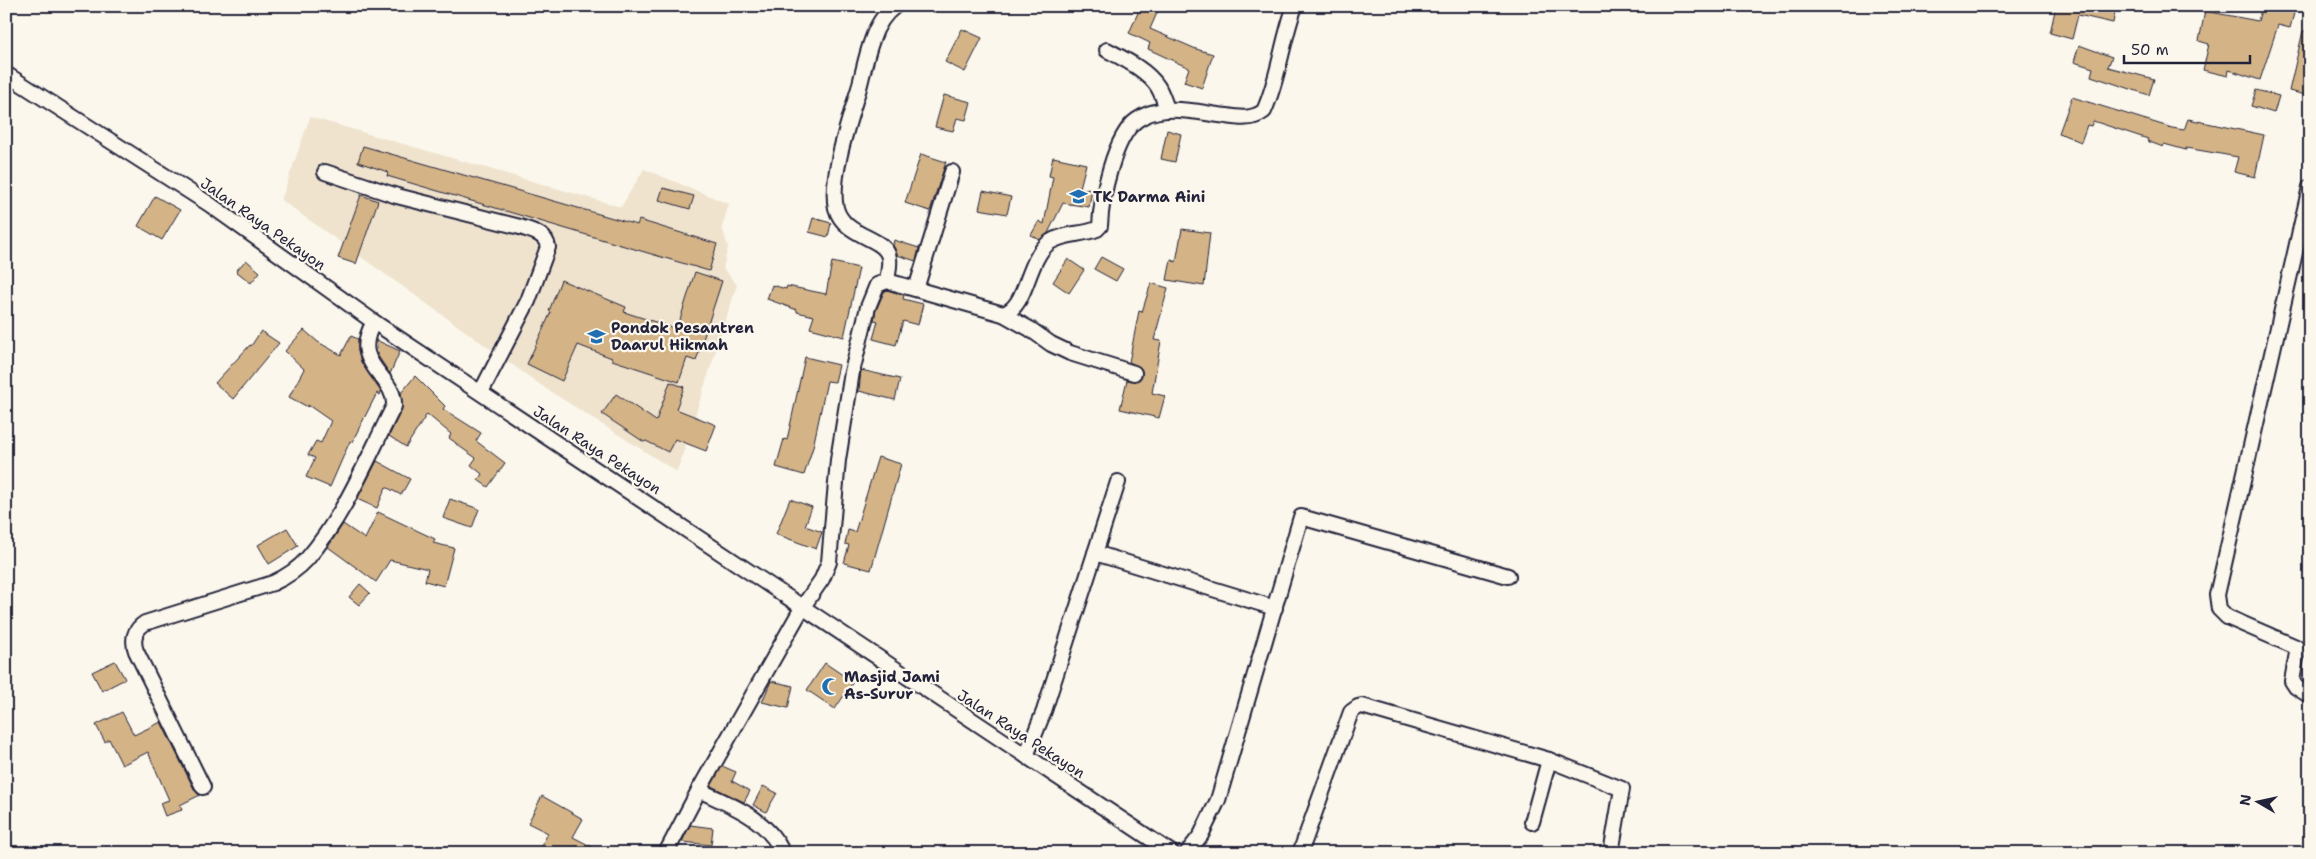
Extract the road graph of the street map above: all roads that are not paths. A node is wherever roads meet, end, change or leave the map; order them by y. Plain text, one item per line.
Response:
1 (895, 6) edge
2 (1295, 6) edge
3 (1107, 50) dead end
4 (6, 74) edge
5 (1167, 110) junction
6 (325, 172) dead end
7 (952, 172) dead end
8 (2310, 187) edge
9 (887, 281) junction
10 (916, 289) junction
11 (1003, 314) junction
12 (374, 322) junction
13 (1134, 373) dead end
14 (481, 392) junction
15 (1118, 482) dead end
16 (1095, 553) junction
17 (1508, 576) dead end
18 (805, 605) junction
19 (1275, 608) junction
20 (2310, 696) edge
21 (1026, 756) junction
22 (1549, 760) junction
23 (203, 787) dead end
24 (699, 790) junction
25 (1532, 822) dead end
26 (666, 853) edge
27 (783, 853) edge
28 (1172, 853) edge
29 (1187, 853) edge
30 (1300, 853) edge
31 (1611, 853) edge

1 - 9 street
2 - 5 street
3 - 5 street
4 - 12 street, Jalan Raya Pekayon
5 - 11 street
6 - 14 street
7 - 10 street
8 - 20 street
9 - 10 street
9 - 18 street
10 - 11 street
11 - 13 street
12 - 14 street, Jalan Raya Pekayon
12 - 23 street
14 - 18 street, Jalan Raya Pekayon
15 - 16 street
16 - 19 street
16 - 21 street
17 - 19 street
18 - 21 street, Jalan Raya Pekayon
18 - 24 street
19 - 29 street
21 - 28 street, Jalan Raya Pekayon
22 - 25 street
22 - 30 street
22 - 31 street
24 - 26 street
24 - 27 street

